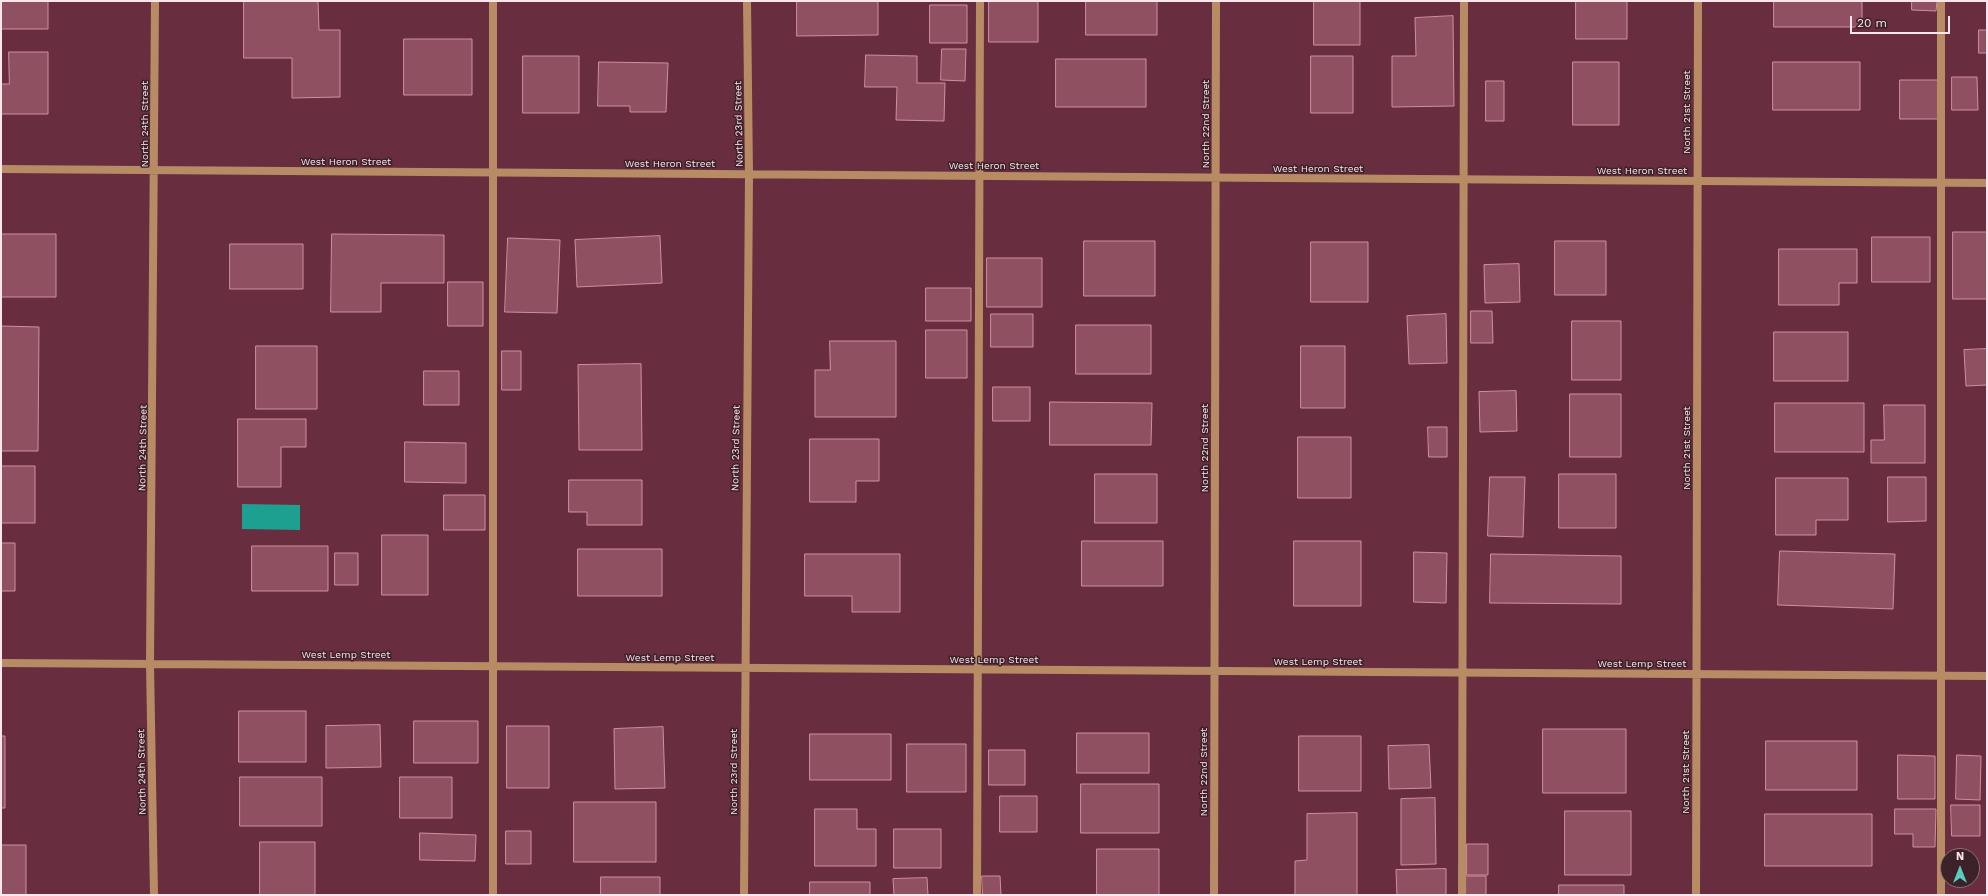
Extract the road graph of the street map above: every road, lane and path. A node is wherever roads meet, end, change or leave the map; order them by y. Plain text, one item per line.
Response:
1 (156, 1) edge
2 (493, 1) edge
3 (747, 1) edge
4 (980, 1) edge
5 (1216, 1) edge
6 (1464, 1) edge
7 (1698, 1) edge
8 (1941, 1) edge
9 (1, 169) edge
10 (155, 170) junction
11 (492, 173) junction
12 (749, 174) junction
13 (979, 176) junction
14 (1216, 178) junction
15 (1464, 179) junction
16 (1697, 181) junction
17 (1941, 183) junction
18 (1987, 183) edge
19 (1, 663) edge
20 (150, 664) junction
21 (494, 667) junction
22 (744, 668) junction
23 (977, 669) junction
24 (1214, 671) junction
25 (1464, 673) junction
26 (1696, 674) junction
27 (1941, 676) junction
28 (1987, 676) edge
29 (154, 895) edge
30 (493, 895) edge
31 (744, 895) edge
32 (977, 895) edge
33 (1214, 895) edge
34 (1462, 895) edge
35 (1696, 895) edge
36 (1941, 895) edge

1 - 10 street, North 24th Street
2 - 11 street
3 - 12 street, North 23rd Street
4 - 13 street
5 - 14 street, North 22nd Street
6 - 15 street
7 - 16 street, North 21st Street
8 - 17 street
9 - 10 street, West Heron Street
10 - 11 street, West Heron Street
10 - 20 street, North 24th Street
11 - 12 street, West Heron Street
11 - 21 street
12 - 13 street, West Heron Street
12 - 22 street, North 23rd Street
13 - 14 street, West Heron Street
13 - 23 street
14 - 15 street, West Heron Street
14 - 24 street, North 22nd Street
15 - 16 street, West Heron Street
15 - 25 street
16 - 17 street, West Heron Street
16 - 26 street, North 21st Street
17 - 18 street, West Heron Street
17 - 27 street
19 - 20 street, West Lemp Street
20 - 21 street, West Lemp Street
20 - 29 street, North 24th Street
21 - 22 street, West Lemp Street
21 - 30 street
22 - 23 street, West Lemp Street
22 - 31 street, North 23rd Street
23 - 24 street, West Lemp Street
23 - 32 street
24 - 25 street, West Lemp Street
24 - 33 street, North 22nd Street
25 - 26 street, West Lemp Street
25 - 34 street
26 - 27 street, West Lemp Street
26 - 35 street, North 21st Street
27 - 28 street, West Lemp Street
27 - 36 street

